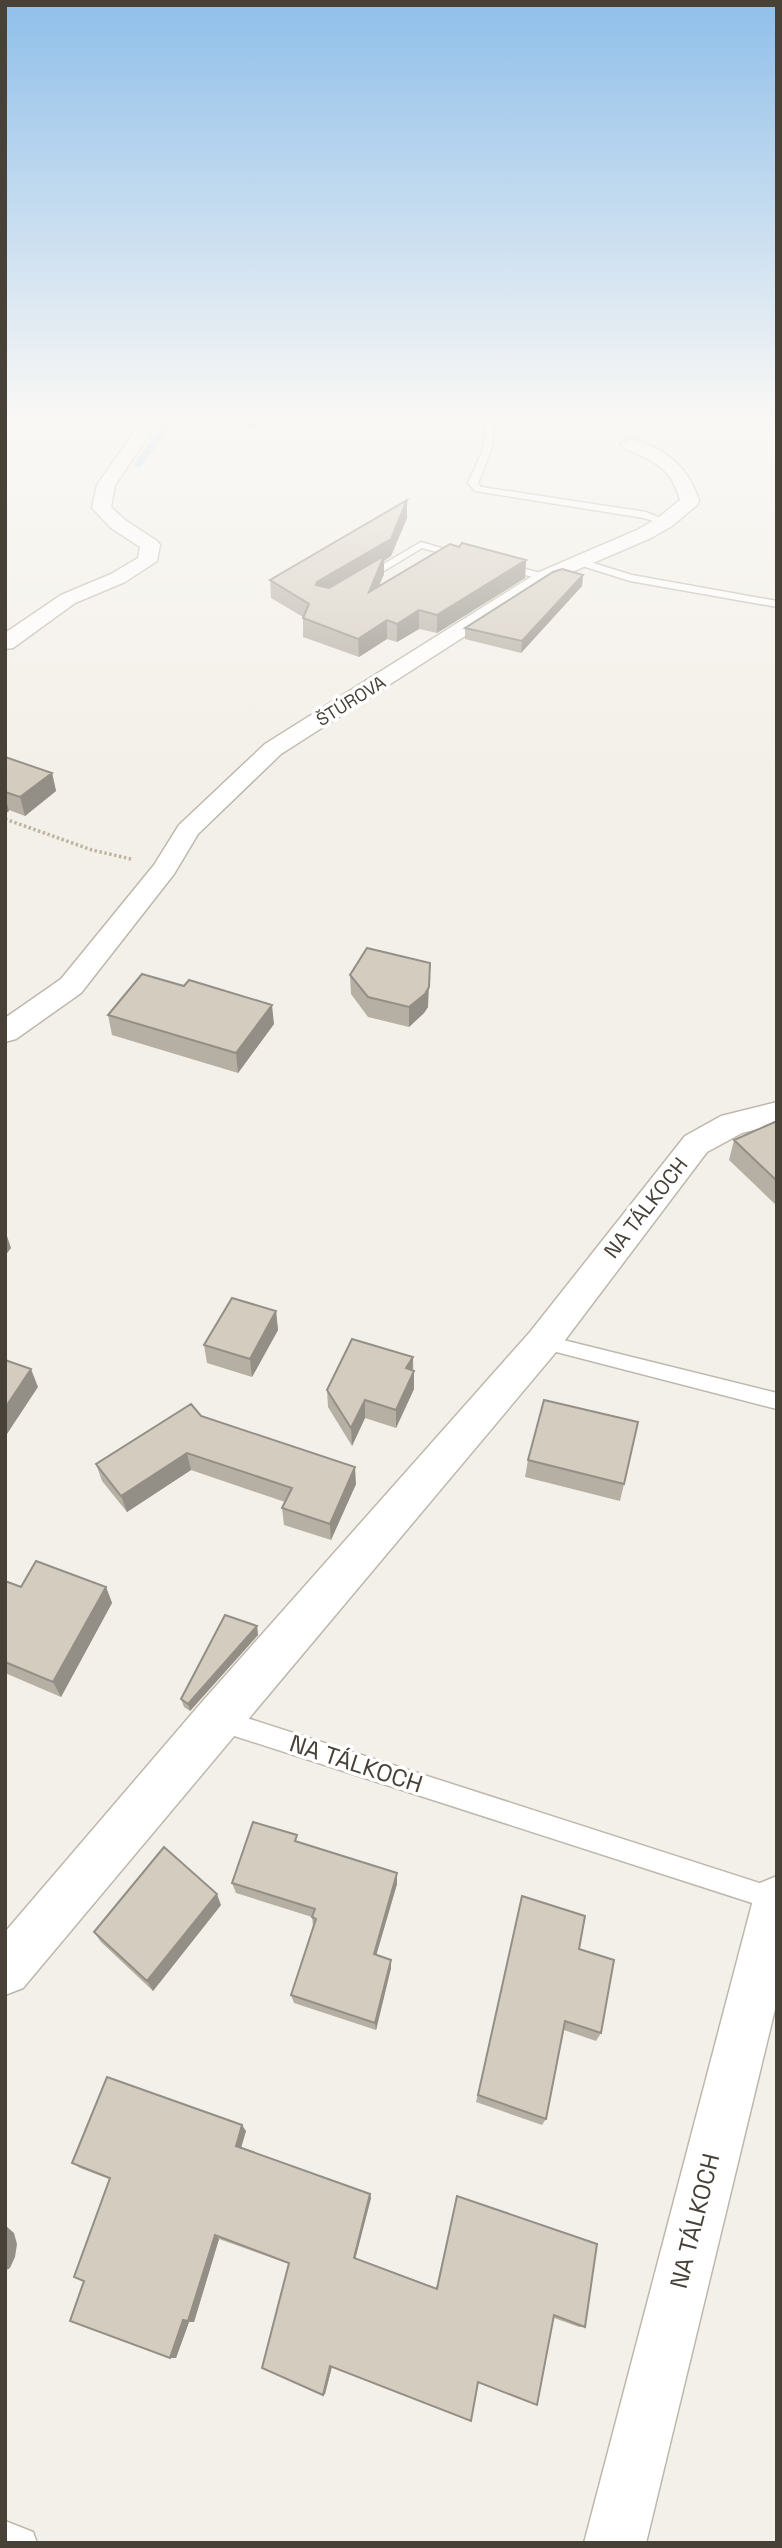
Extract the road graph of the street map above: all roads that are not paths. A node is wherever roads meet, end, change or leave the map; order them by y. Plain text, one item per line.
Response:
1 (138, 537) edge
2 (633, 537) edge
3 (474, 559) edge
4 (487, 562) edge
5 (580, 562) junction
6 (544, 577) junction
7 (356, 583) edge
8 (777, 604) edge
9 (5, 643) edge
10 (5, 1032) edge
11 (777, 1113) edge
12 (543, 1342) junction
13 (777, 1401) edge
14 (217, 1719) junction
15 (776, 1900) edge
16 (5, 1970) edge
17 (5, 2536) edge
18 (22, 2543) edge
19 (615, 2543) edge

1 - 9 street
2 - 5 street, ŠTÚROVA
3 - 7 lane
4 - 6 lane
5 - 6 street, ŠTÚROVA
5 - 8 lane
6 - 10 street, ŠTÚROVA
11 - 12 street, NA TÁLKOCH
12 - 13 lane
12 - 14 street, NA TÁLKOCH
14 - 15 lane, NA TÁLKOCH
14 - 16 street, NA TÁLKOCH
15 - 19 street, NA TÁLKOCH
17 - 18 lane

